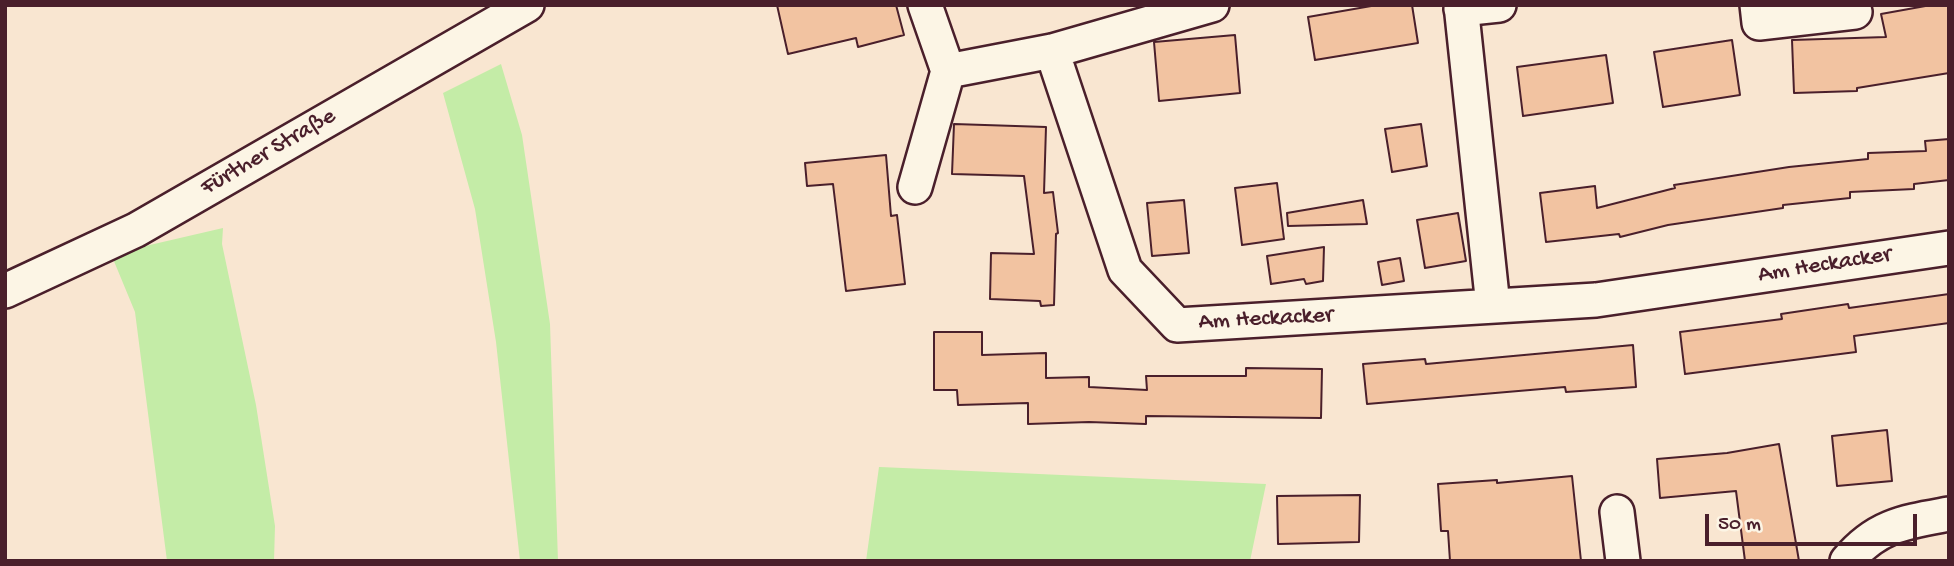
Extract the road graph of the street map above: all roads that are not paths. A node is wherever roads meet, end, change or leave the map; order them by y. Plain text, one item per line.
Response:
1 (527, 5) edge
2 (925, 5) edge
3 (1212, 5) edge
4 (1499, 5) edge
5 (1757, 5) edge
6 (1461, 7) edge
7 (1855, 12) dead end
8 (1052, 51) junction
9 (948, 71) junction
10 (915, 187) dead end
11 (1949, 248) edge
12 (5, 290) edge
13 (1493, 306) junction
14 (1617, 512) dead end
15 (1949, 514) edge
16 (1623, 561) edge
17 (1847, 561) edge

1 - 12 street, Fürther Straße
2 - 9 street
3 - 8 street
4 - 6 street
5 - 7 street
6 - 13 street
8 - 9 street
8 - 13 street, Am Heckacker
9 - 10 street
11 - 13 street, Am Heckacker
14 - 16 street
15 - 17 street

